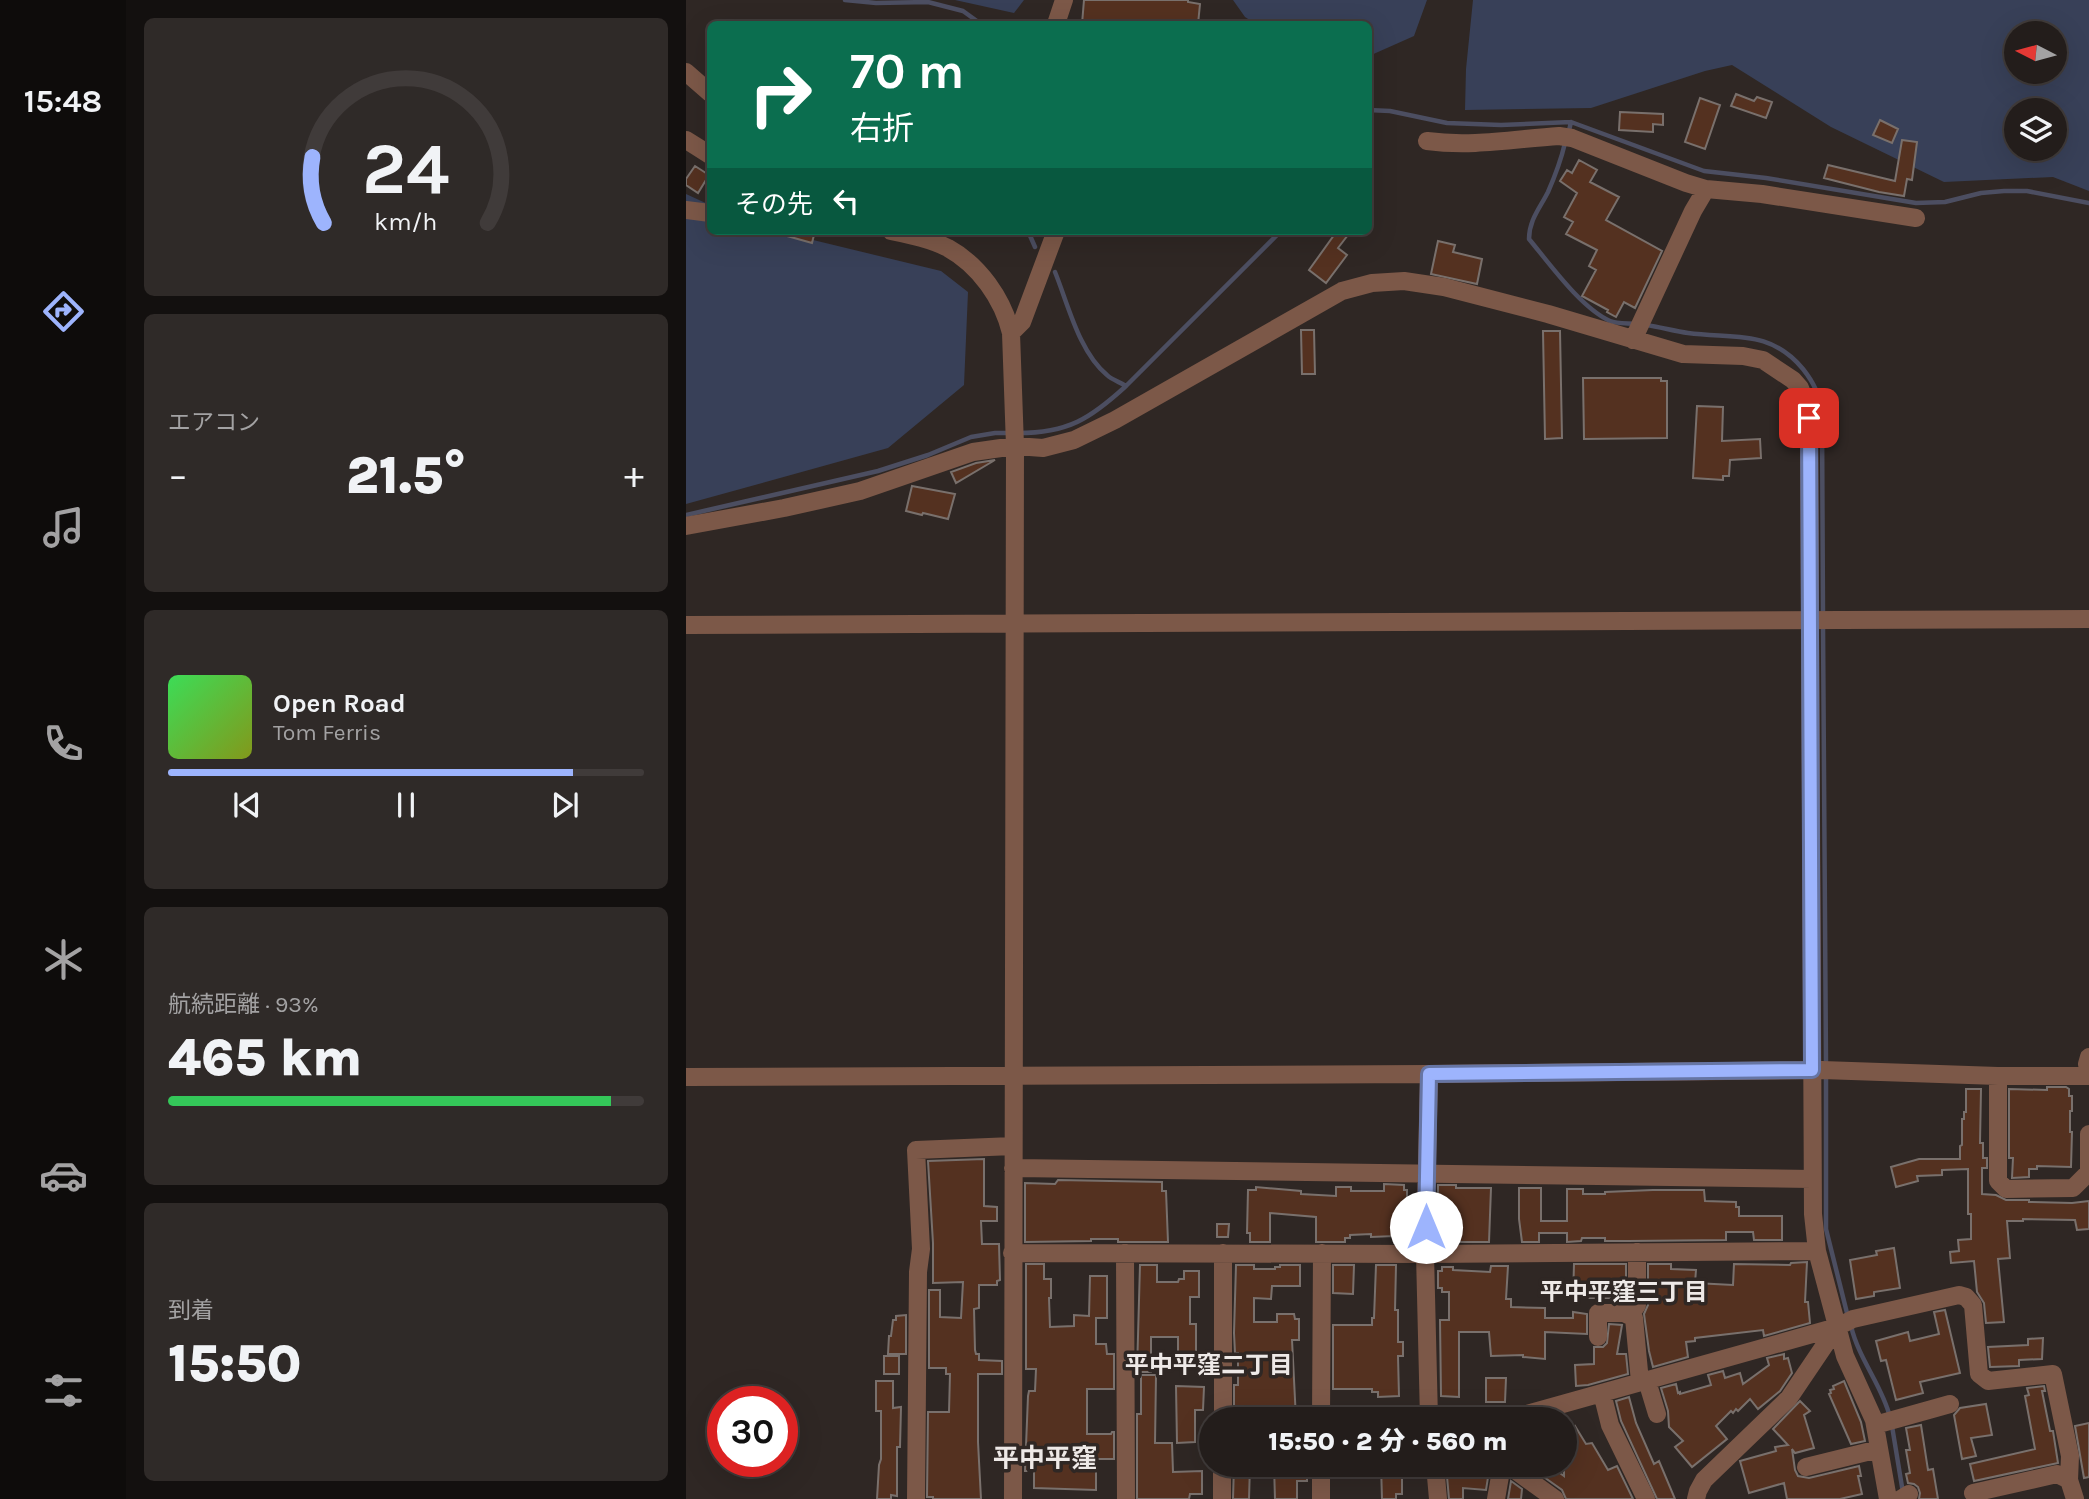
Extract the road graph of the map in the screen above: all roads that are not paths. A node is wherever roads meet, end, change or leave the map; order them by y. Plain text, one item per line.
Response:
1 (1064, 0) edge
2 (1057, 21) edge
3 (686, 72) edge
4 (707, 90) edge
5 (686, 140) edge
6 (1427, 141) dead end
7 (707, 153) edge
8 (1706, 189) junction
9 (686, 210) edge
10 (707, 213) edge
11 (1916, 218) dead end
12 (909, 235) edge
13 (1049, 236) edge
14 (1012, 333) junction
15 (1633, 340) junction
16 (1015, 437) junction
17 (686, 526) edge
18 (1820, 619) junction
19 (2089, 619) edge
20 (1014, 623) junction
21 (686, 625) edge
22 (2089, 1057) edge
23 (1822, 1070) junction
24 (1429, 1074) junction
25 (2089, 1075) edge
26 (1013, 1076) junction
27 (1998, 1076) junction
28 (686, 1077) edge
29 (2089, 1134) edge
30 (1013, 1146) junction
31 (2089, 1146) edge
32 (1013, 1168) junction
33 (1426, 1173) junction
34 (1812, 1180) junction
35 (1817, 1251) junction
36 (1637, 1252) junction
37 (1012, 1253) junction
38 (1125, 1253) junction
39 (1223, 1253) junction
40 (1322, 1254) junction
41 (1425, 1254) junction
42 (1630, 1315) junction
43 (1845, 1323) junction
44 (1598, 1337) dead end
45 (1643, 1381) junction
46 (1602, 1393) junction
47 (1950, 1404) dead end
48 (1223, 1407) edge
49 (1321, 1407) edge
50 (1429, 1407) edge
51 (1552, 1407) edge
52 (1657, 1414) dead end
53 (1875, 1424) junction
54 (1879, 1449) junction
55 (1806, 1467) dead end
56 (1223, 1477) edge
57 (1321, 1477) edge
58 (1435, 1477) edge
59 (1500, 1477) edge
60 (1525, 1477) edge
61 (2069, 1480) junction
62 (1973, 1493) dead end
63 (916, 1499) edge
64 (1013, 1499) edge
65 (1126, 1499) edge
66 (1222, 1499) edge
67 (1321, 1499) edge
68 (1438, 1499) edge
69 (1496, 1499) edge
70 (1555, 1499) edge
71 (1646, 1499) edge
72 (1696, 1499) edge
73 (1888, 1499) edge
74 (2075, 1499) edge

1 - 2 street
3 - 4 street
5 - 7 street
6 - 8 street
8 - 11 street
8 - 15 street
9 - 10 street
12 - 14 street
13 - 14 street
14 - 16 street
15 - 16 street
15 - 18 street
16 - 17 street
16 - 20 street
18 - 19 street
18 - 20 street
18 - 23 street
20 - 21 street
20 - 26 street
22 - 25 street
23 - 24 street
23 - 27 street
23 - 34 street
24 - 26 street
24 - 33 street
25 - 27 street
26 - 28 street
26 - 30 street
27 - 31 street
29 - 31 street
30 - 32 street
30 - 63 street
32 - 33 street
32 - 37 street
33 - 34 street
33 - 41 street
34 - 35 street
35 - 36 street
35 - 43 street
36 - 41 street
36 - 42 street
37 - 38 street
37 - 64 street
38 - 39 street
38 - 65 street
39 - 40 street
39 - 48 street
40 - 41 street
40 - 49 street
41 - 50 street
42 - 44 street
42 - 45 street
43 - 45 street
43 - 53 street
43 - 61 street
43 - 72 street
45 - 46 street
45 - 52 street
46 - 51 street
46 - 71 street
47 - 53 street
53 - 54 street
54 - 55 street
54 - 73 street
56 - 66 street
57 - 67 street
58 - 68 street
59 - 69 street
60 - 70 street
61 - 62 street
61 - 74 street

